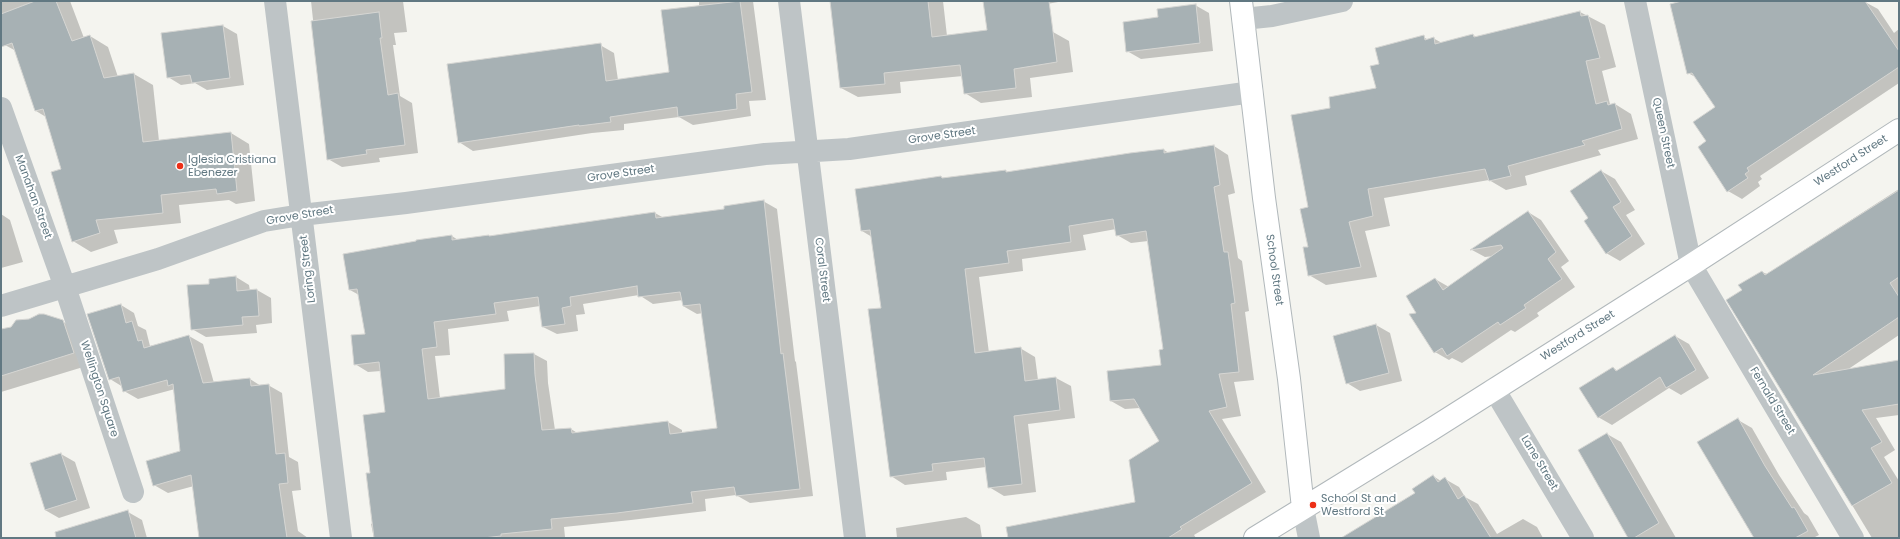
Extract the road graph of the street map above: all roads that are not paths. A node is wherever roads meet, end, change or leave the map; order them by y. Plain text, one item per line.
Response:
1 (275, 1) edge
2 (789, 1) edge
3 (1342, 1) edge
4 (1635, 1) edge
5 (1242, 10) edge
6 (1252, 92) junction
7 (1, 108) edge
8 (1899, 130) edge
9 (807, 150) junction
10 (301, 215) junction
11 (1691, 265) junction
12 (65, 287) junction
13 (1, 306) edge
14 (1494, 389) junction
15 (133, 492) dead end
16 (1303, 508) junction
17 (341, 538) edge
18 (856, 538) edge
19 (1255, 538) edge
20 (1309, 538) edge
21 (1583, 538) edge
22 (1853, 538) edge

1 - 10 street, Loring Street
2 - 9 street, Coral Street
3 - 5 street
4 - 11 street, Queen Street
5 - 6 main road, School Street
6 - 9 street, Grove Street
6 - 16 main road, School Street
7 - 12 street, Manahan Street
8 - 11 main road, Westford Street
9 - 10 street, Grove Street
9 - 18 street, Coral Street
10 - 12 street, Grove Street
10 - 17 street, Loring Street
11 - 14 main road, Westford Street
11 - 22 street, Fernald Street
12 - 13 street, Grove Street
12 - 15 street, Wellington Square
14 - 16 main road, Westford Street
14 - 21 street, Lane Street
16 - 19 main road, Westford Street
16 - 20 street, School Street

